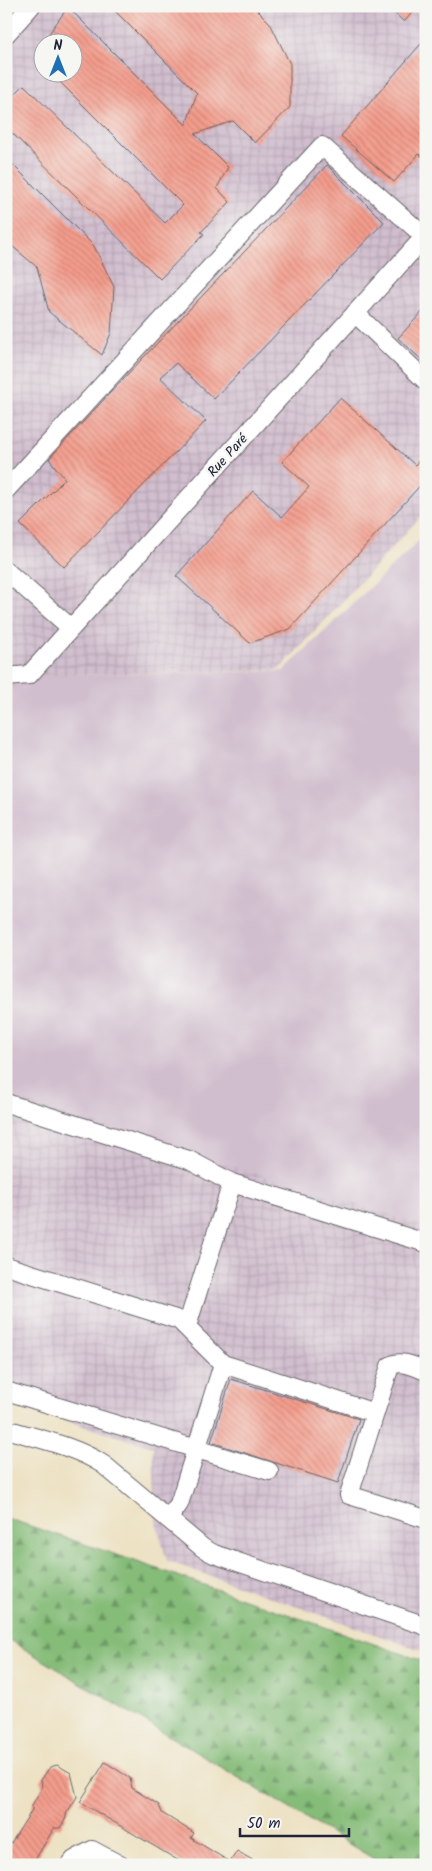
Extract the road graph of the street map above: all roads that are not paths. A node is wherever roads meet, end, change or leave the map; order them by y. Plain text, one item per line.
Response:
1 (31, 6) edge
2 (6, 34) edge
3 (425, 236) edge
4 (356, 313) junction
5 (426, 381) edge
6 (6, 490) edge
7 (6, 570) edge
8 (71, 628) junction
9 (6, 677) edge
10 (6, 1103) edge
11 (232, 1183) junction
12 (426, 1243) edge
13 (6, 1266) edge
14 (187, 1326) junction
15 (223, 1364) junction
16 (426, 1371) edge
17 (6, 1391) edge
18 (375, 1413) junction
19 (6, 1429) edge
20 (196, 1448) junction
21 (269, 1471) dead end
22 (168, 1519) junction
23 (426, 1519) edge
24 (426, 1626) edge
25 (70, 1865) edge
26 (120, 1865) edge

1 - 2 street
3 - 4 street, Rue Paré
3 - 6 street
4 - 5 street
4 - 8 street, Rue Paré
7 - 8 street
8 - 9 street, Rue Paré
10 - 11 street
11 - 12 street
11 - 14 street
13 - 14 street
14 - 15 street
15 - 18 street
15 - 20 street
16 - 18 street
17 - 20 street
18 - 23 street
19 - 22 street
20 - 21 street
20 - 22 street
22 - 24 street
25 - 26 street

